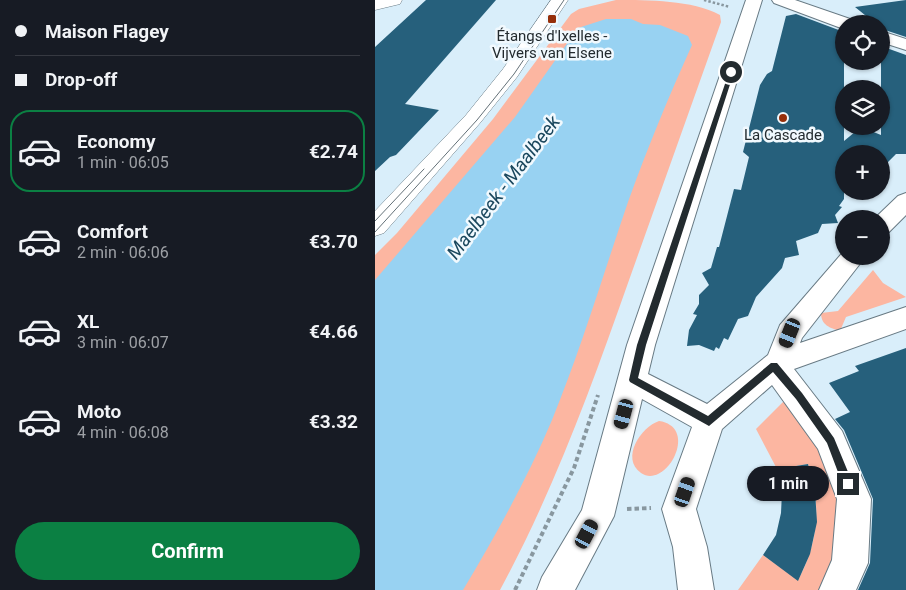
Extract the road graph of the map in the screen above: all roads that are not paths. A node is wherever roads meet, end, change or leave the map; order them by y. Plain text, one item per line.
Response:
1 (394, 0) edge
2 (560, 0) edge
3 (780, 0) edge
4 (375, 5) edge
5 (753, 5) edge
6 (835, 20) edge
7 (890, 39) edge
8 (906, 45) edge
9 (906, 201) edge
10 (890, 217) edge
11 (375, 227) edge
12 (847, 265) edge
13 (906, 318) edge
14 (776, 364) junction
15 (633, 380) junction
16 (709, 421) junction
17 (555, 590) edge
18 (695, 590) edge
19 (837, 590) edge

1 - 4 main road
2 - 11 main road
3 - 6 street
5 - 15 street
7 - 8 street
9 - 10 street
12 - 14 street
13 - 14 street
14 - 16 street
14 - 19 street
15 - 16 street
15 - 17 street
16 - 18 street

